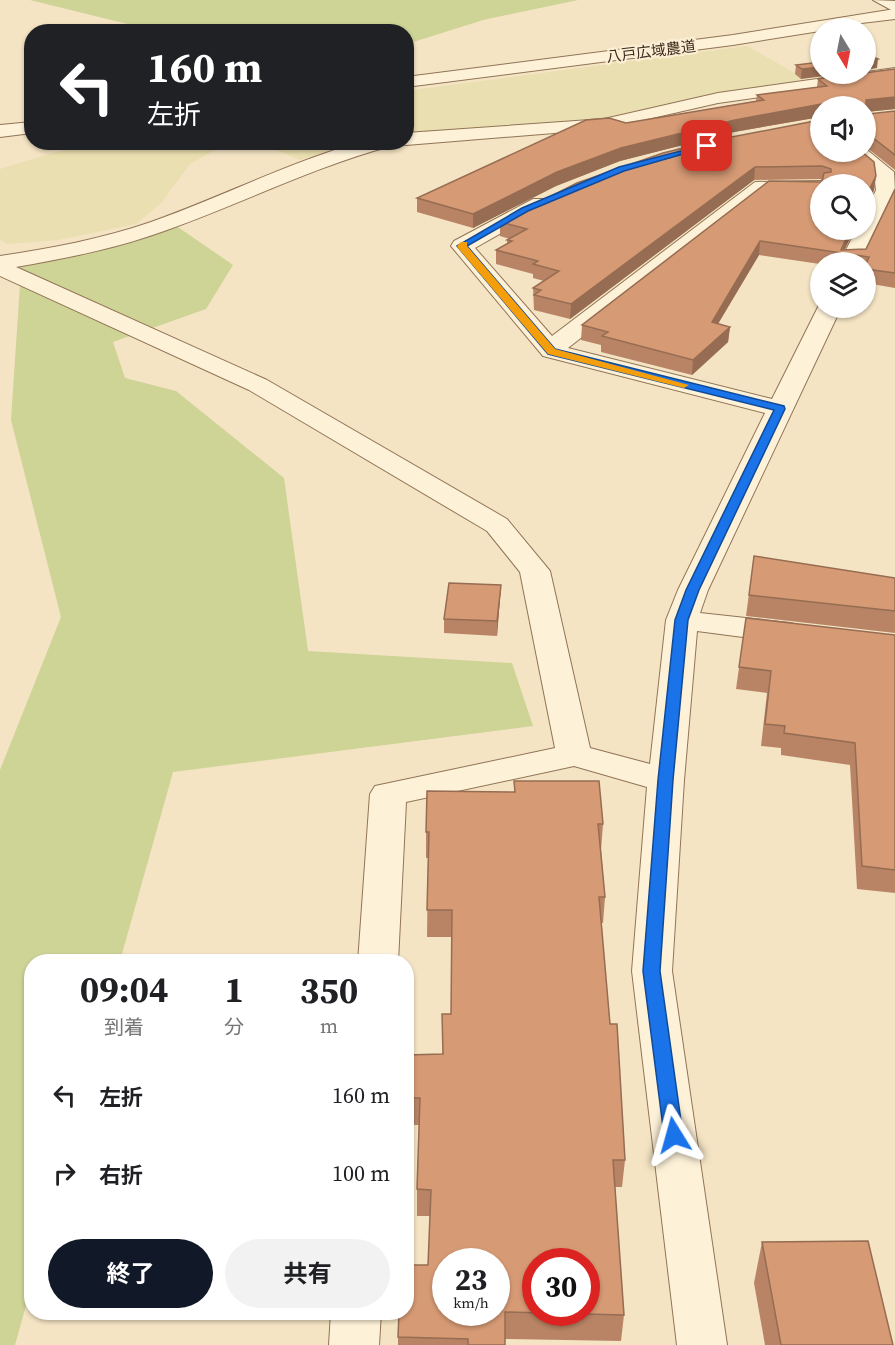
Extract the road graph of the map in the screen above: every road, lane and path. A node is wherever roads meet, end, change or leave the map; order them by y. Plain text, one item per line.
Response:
1 (881, 0) edge
2 (895, 7) edge
3 (895, 14) edge
4 (895, 73) edge
5 (414, 81) edge
6 (24, 128) edge
7 (0, 131) edge
8 (414, 139) edge
9 (350, 150) edge
10 (871, 162) edge
11 (810, 187) edge
12 (876, 189) edge
13 (557, 196) edge
14 (0, 263) edge
15 (0, 268) edge
16 (824, 318) edge
17 (552, 351) junction
18 (780, 409) junction
19 (682, 620) junction
20 (824, 637) edge
21 (574, 755) junction
22 (666, 780) junction
23 (378, 954) edge
24 (356, 1320) edge
25 (354, 1345) edge
26 (702, 1345) edge

1 - 2 street
3 - 5 street, 八戸広域農道
4 - 8 street
6 - 7 street
9 - 14 street
10 - 12 street
11 - 17 street
13 - 17 street
15 - 21 street
16 - 18 street
17 - 18 street
18 - 19 street
19 - 20 street
19 - 22 street
21 - 22 street
21 - 23 street
22 - 26 street
24 - 25 street

